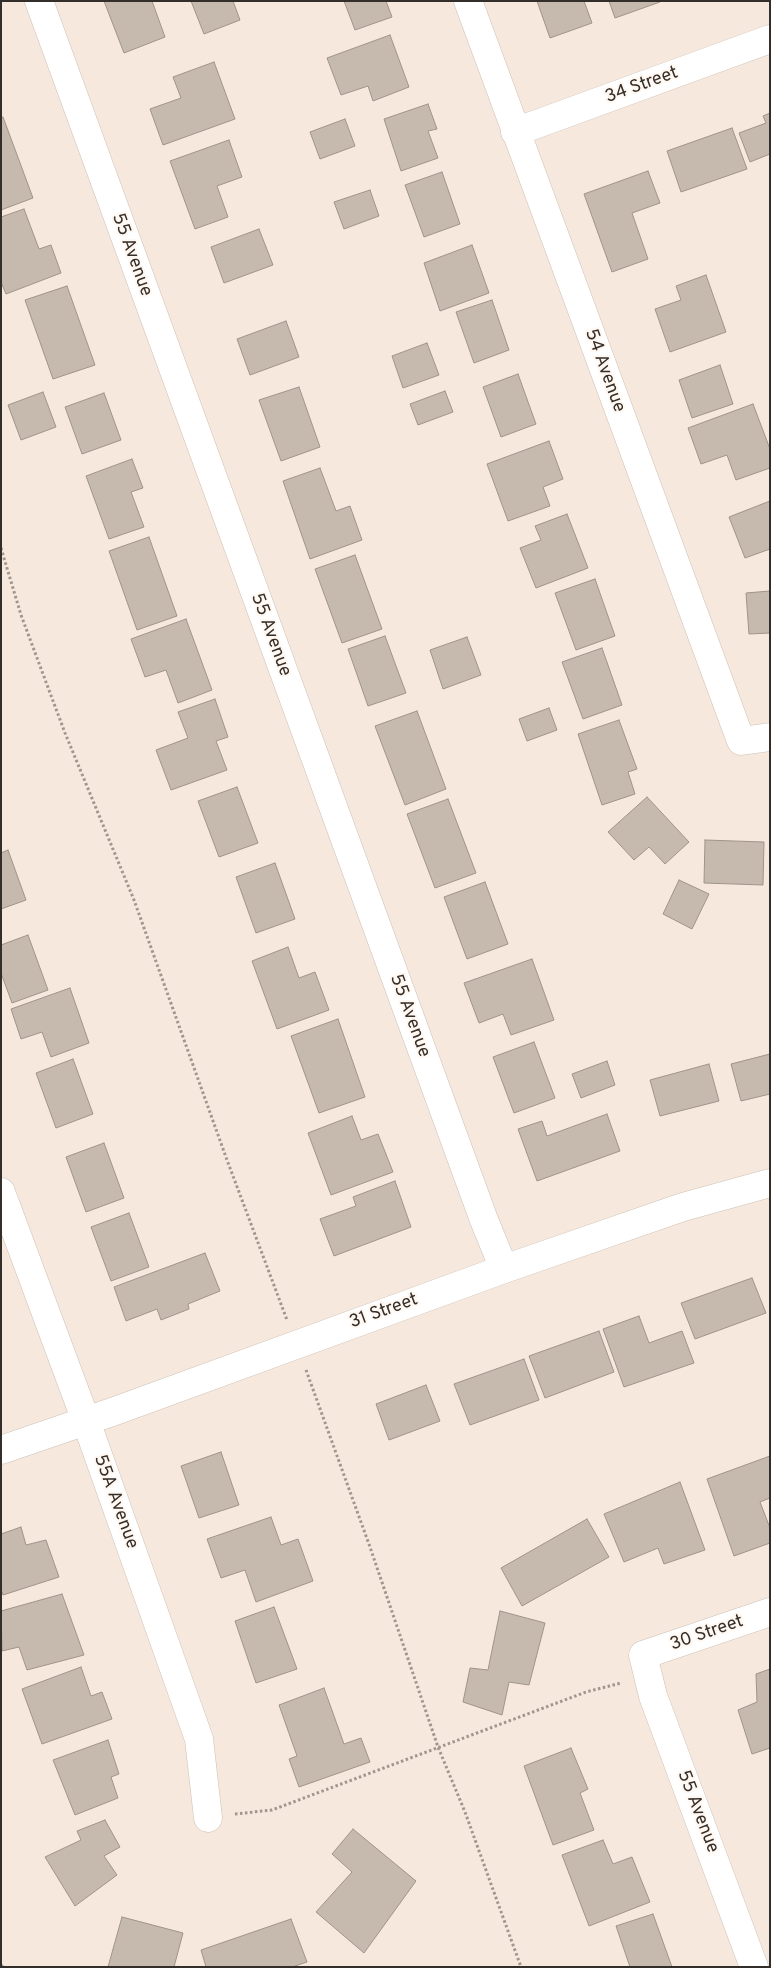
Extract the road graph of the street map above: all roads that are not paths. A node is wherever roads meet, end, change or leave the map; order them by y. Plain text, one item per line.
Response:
1 (39, 1) edge
2 (468, 1) edge
3 (770, 40) edge
4 (515, 132) junction
5 (770, 737) edge
6 (770, 1183) edge
7 (1, 1192) edge
8 (504, 1269) junction
9 (86, 1421) junction
10 (1, 1450) edge
11 (770, 1612) edge
12 (646, 1666) joint
13 (208, 1818) road end
14 (754, 1967) edge

1 - 8 street, 55 Avenue
2 - 4 street, 54 Avenue
3 - 4 street, 34 Street
4 - 5 street, 54 Avenue
6 - 8 street, 31 Street
7 - 9 street, 55A Avenue
8 - 9 street, 31 Street
9 - 10 street, 31 Street
9 - 13 street, 55A Avenue
11 - 12 street, 30 Street
12 - 14 street, 55 Avenue

